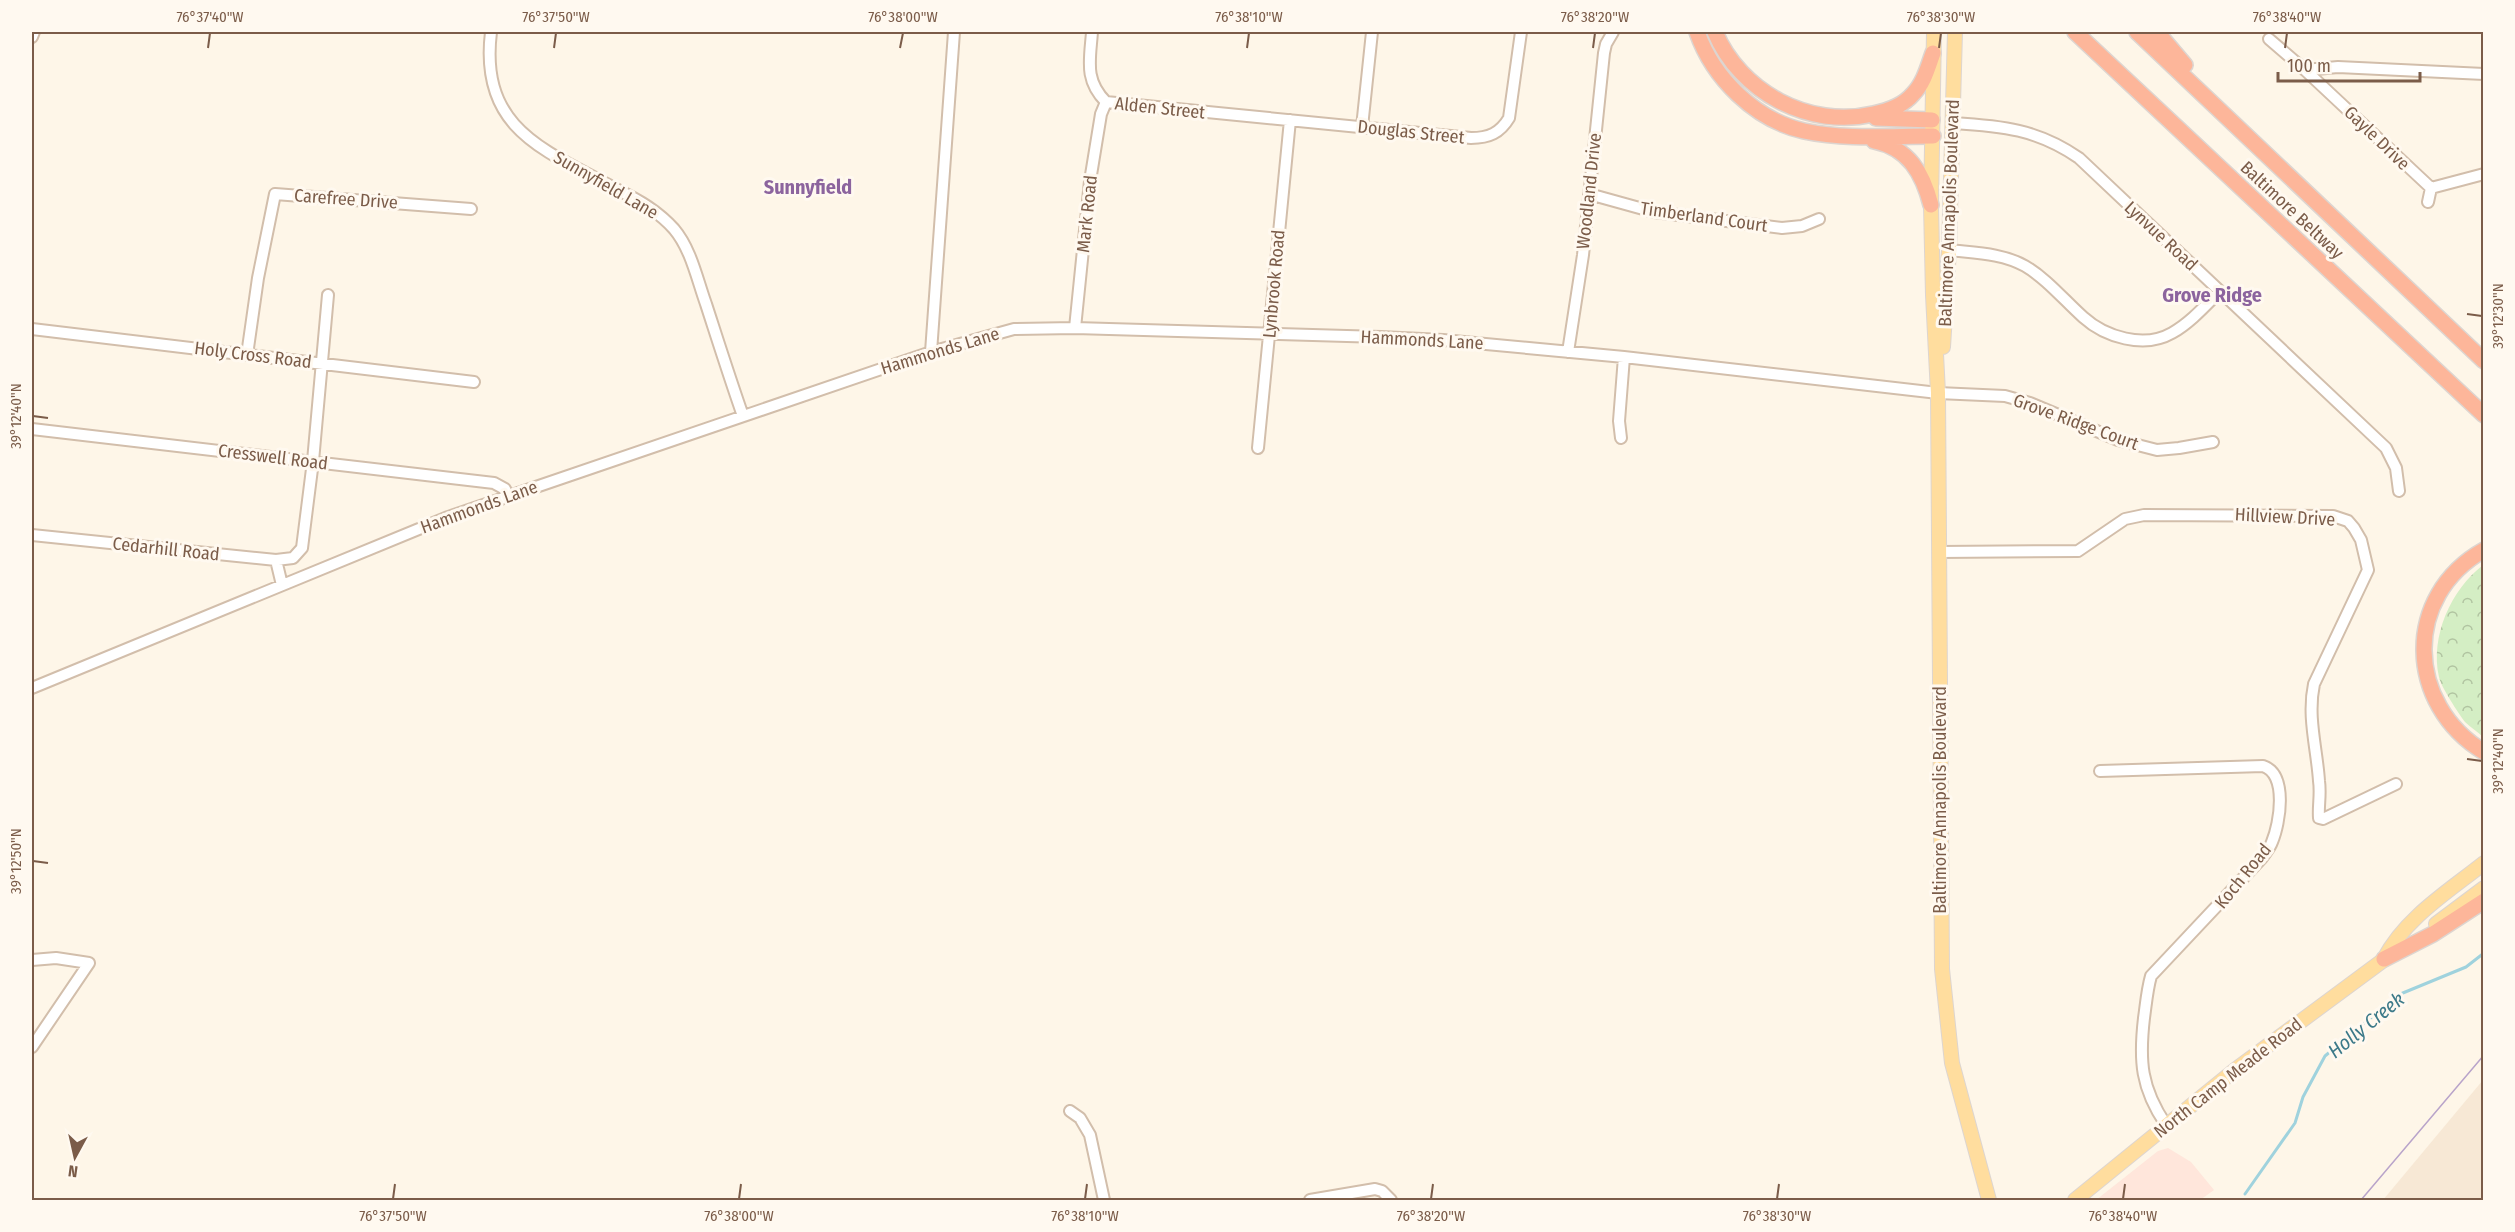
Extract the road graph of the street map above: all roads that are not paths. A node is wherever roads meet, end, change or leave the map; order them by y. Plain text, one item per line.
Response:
1 (34, 32) edge
2 (492, 32) edge
3 (954, 32) edge
4 (1092, 32) edge
5 (1372, 32) edge
6 (1521, 32) edge
7 (1613, 32) edge
8 (1697, 32) edge
9 (1715, 32) edge
10 (1934, 32) edge
11 (1955, 32) edge
12 (2075, 32) edge
13 (2138, 32) edge
14 (2157, 32) edge
15 (32, 37) edge
16 (2270, 39) dead end
17 (1933, 53) junction
18 (2305, 70) junction
19 (2484, 74) edge
20 (1106, 102) junction
21 (1857, 118) junction
22 (1290, 120) junction
23 (1953, 123) junction
24 (2236, 124) junction
25 (1362, 127) junction
26 (1933, 128) junction
27 (1845, 136) junction
28 (2484, 174) edge
29 (2431, 188) junction
30 (1589, 194) junction
31 (2428, 202) dead end
32 (1931, 205) junction
33 (471, 209) dead end
34 (1819, 219) dead end
35 (1949, 250) junction
36 (2220, 291) junction
37 (328, 296) dead end
38 (1075, 328) junction
39 (32, 329) edge
40 (1269, 334) junction
41 (931, 352) junction
42 (1568, 352) junction
43 (247, 355) junction
44 (1624, 357) junction
45 (2484, 361) edge
46 (322, 363) junction
47 (474, 382) dead end
48 (1938, 393) junction
49 (2484, 415) edge
50 (743, 416) junction
51 (32, 429) edge
52 (1621, 438) dead end
53 (2213, 441) dead end
54 (1258, 448) dead end
55 (313, 461) junction
56 (2399, 491) dead end
57 (508, 496) junction
58 (32, 535) edge
59 (2484, 550) edge
60 (1939, 552) junction
61 (276, 560) junction
62 (282, 585) junction
63 (32, 688) edge
64 (2484, 752) edge
65 (2100, 771) dead end
66 (2396, 784) dead end
67 (2484, 863) edge
68 (2484, 888) edge
69 (2484, 901) edge
70 (2384, 959) junction
71 (32, 960) edge
72 (32, 1045) edge
73 (1071, 1112) dead end
74 (2166, 1125) junction
75 (1104, 1200) edge
76 (1310, 1200) edge
77 (1390, 1200) edge
78 (1989, 1200) edge
79 (2075, 1200) edge

1 - 15 street
2 - 50 street, Sunnyfield Lane
3 - 41 street
4 - 20 street, Alden Street
5 - 25 street
6 - 25 street, Douglas Street
7 - 30 street, Woodland Drive
8 - 27 highway
9 - 21 highway
10 - 17 main road, Baltimore Annapolis Boulevard
11 - 23 main road, Baltimore Annapolis Boulevard
12 - 49 highway, Baltimore Beltway
13 - 24 highway, Baltimore Beltway
14 - 24 highway
16 - 18 street, Gayle Drive
17 - 21 highway
17 - 26 main road, Baltimore Annapolis Boulevard
18 - 19 street
18 - 29 street, Gayle Drive
20 - 22 street, Alden Street
20 - 38 street, Mark Road
21 - 26 highway
22 - 25 street, Douglas Street
22 - 40 street, Lynbrook Road
23 - 26 main road
23 - 35 main road, Baltimore Annapolis Boulevard
23 - 36 street, Lynvue Road
24 - 45 highway, Baltimore Beltway
26 - 27 highway
26 - 32 main road, Baltimore Annapolis Boulevard
27 - 32 highway
28 - 29 street
29 - 31 street
30 - 34 street, Timberland Court
30 - 42 street, Woodland Drive
32 - 48 main road, Baltimore Annapolis Boulevard
33 - 43 street, Carefree Drive
35 - 36 street
35 - 48 main road, Baltimore Annapolis Boulevard
36 - 56 street, Lynvue Road
37 - 46 street
38 - 40 street, Hammonds Lane
38 - 41 street, Hammonds Lane
39 - 43 street, Holy Cross Road
40 - 42 street, Hammonds Lane
40 - 54 street, Lynbrook Road
41 - 50 street, Hammonds Lane
42 - 44 street, Hammonds Lane
43 - 46 street, Holy Cross Road
44 - 48 street, Hammonds Lane
44 - 52 street
46 - 47 street, Holy Cross Road
46 - 55 street
48 - 53 street, Grove Ridge Court
48 - 60 main road, Baltimore Annapolis Boulevard
50 - 57 street, Hammonds Lane
51 - 55 street, Cresswell Road
55 - 57 street, Cresswell Road
55 - 61 street
57 - 62 street, Hammonds Lane
58 - 61 street, Cedarhill Road
59 - 64 highway
60 - 66 street, Hillview Drive
60 - 78 main road, Baltimore Annapolis Boulevard
61 - 62 street
62 - 63 street, Hammonds Lane
65 - 74 street, Koch Road
67 - 70 main road, North Camp Meade Road
68 - 70 main road, North Camp Meade Road
69 - 70 highway
70 - 74 main road, North Camp Meade Road
71 - 72 street
73 - 75 street
74 - 79 main road, North Camp Meade Road
76 - 77 street

